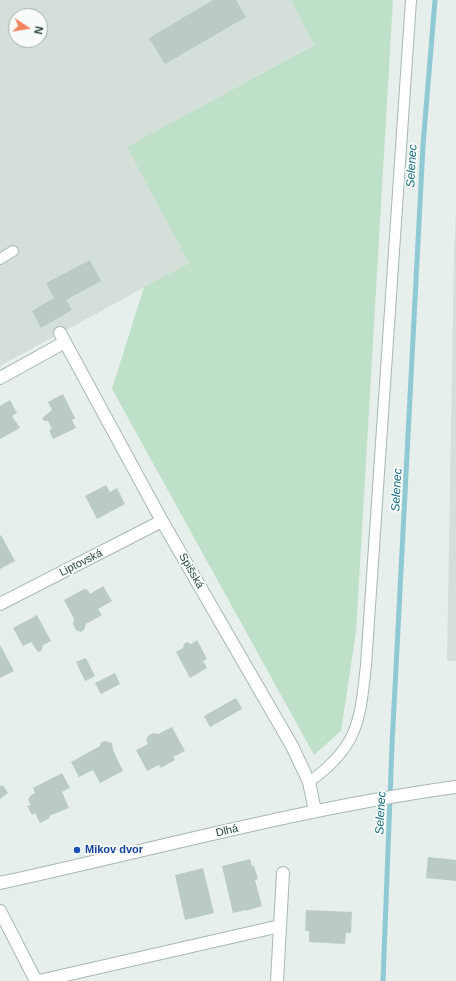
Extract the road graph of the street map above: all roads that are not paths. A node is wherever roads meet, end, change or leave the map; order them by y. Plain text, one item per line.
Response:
1 (411, 0) edge
2 (13, 251) dead end
3 (0, 259) edge
4 (0, 378) edge
5 (162, 521) junction
6 (0, 604) edge
7 (309, 782) junction
8 (456, 787) edge
9 (315, 811) junction
10 (283, 873) dead end
11 (0, 883) edge
12 (0, 911) edge
13 (280, 926) junction
14 (38, 981) edge
15 (277, 981) edge

1 - 7 lane
2 - 3 lane
4 - 5 street, Spišská
5 - 6 street, Liptovská
5 - 7 street, Spišská
7 - 9 street, Spišská
8 - 9 street, Dlhá
9 - 11 street, Dlhá
10 - 13 street
12 - 14 street
13 - 14 street
13 - 15 street

